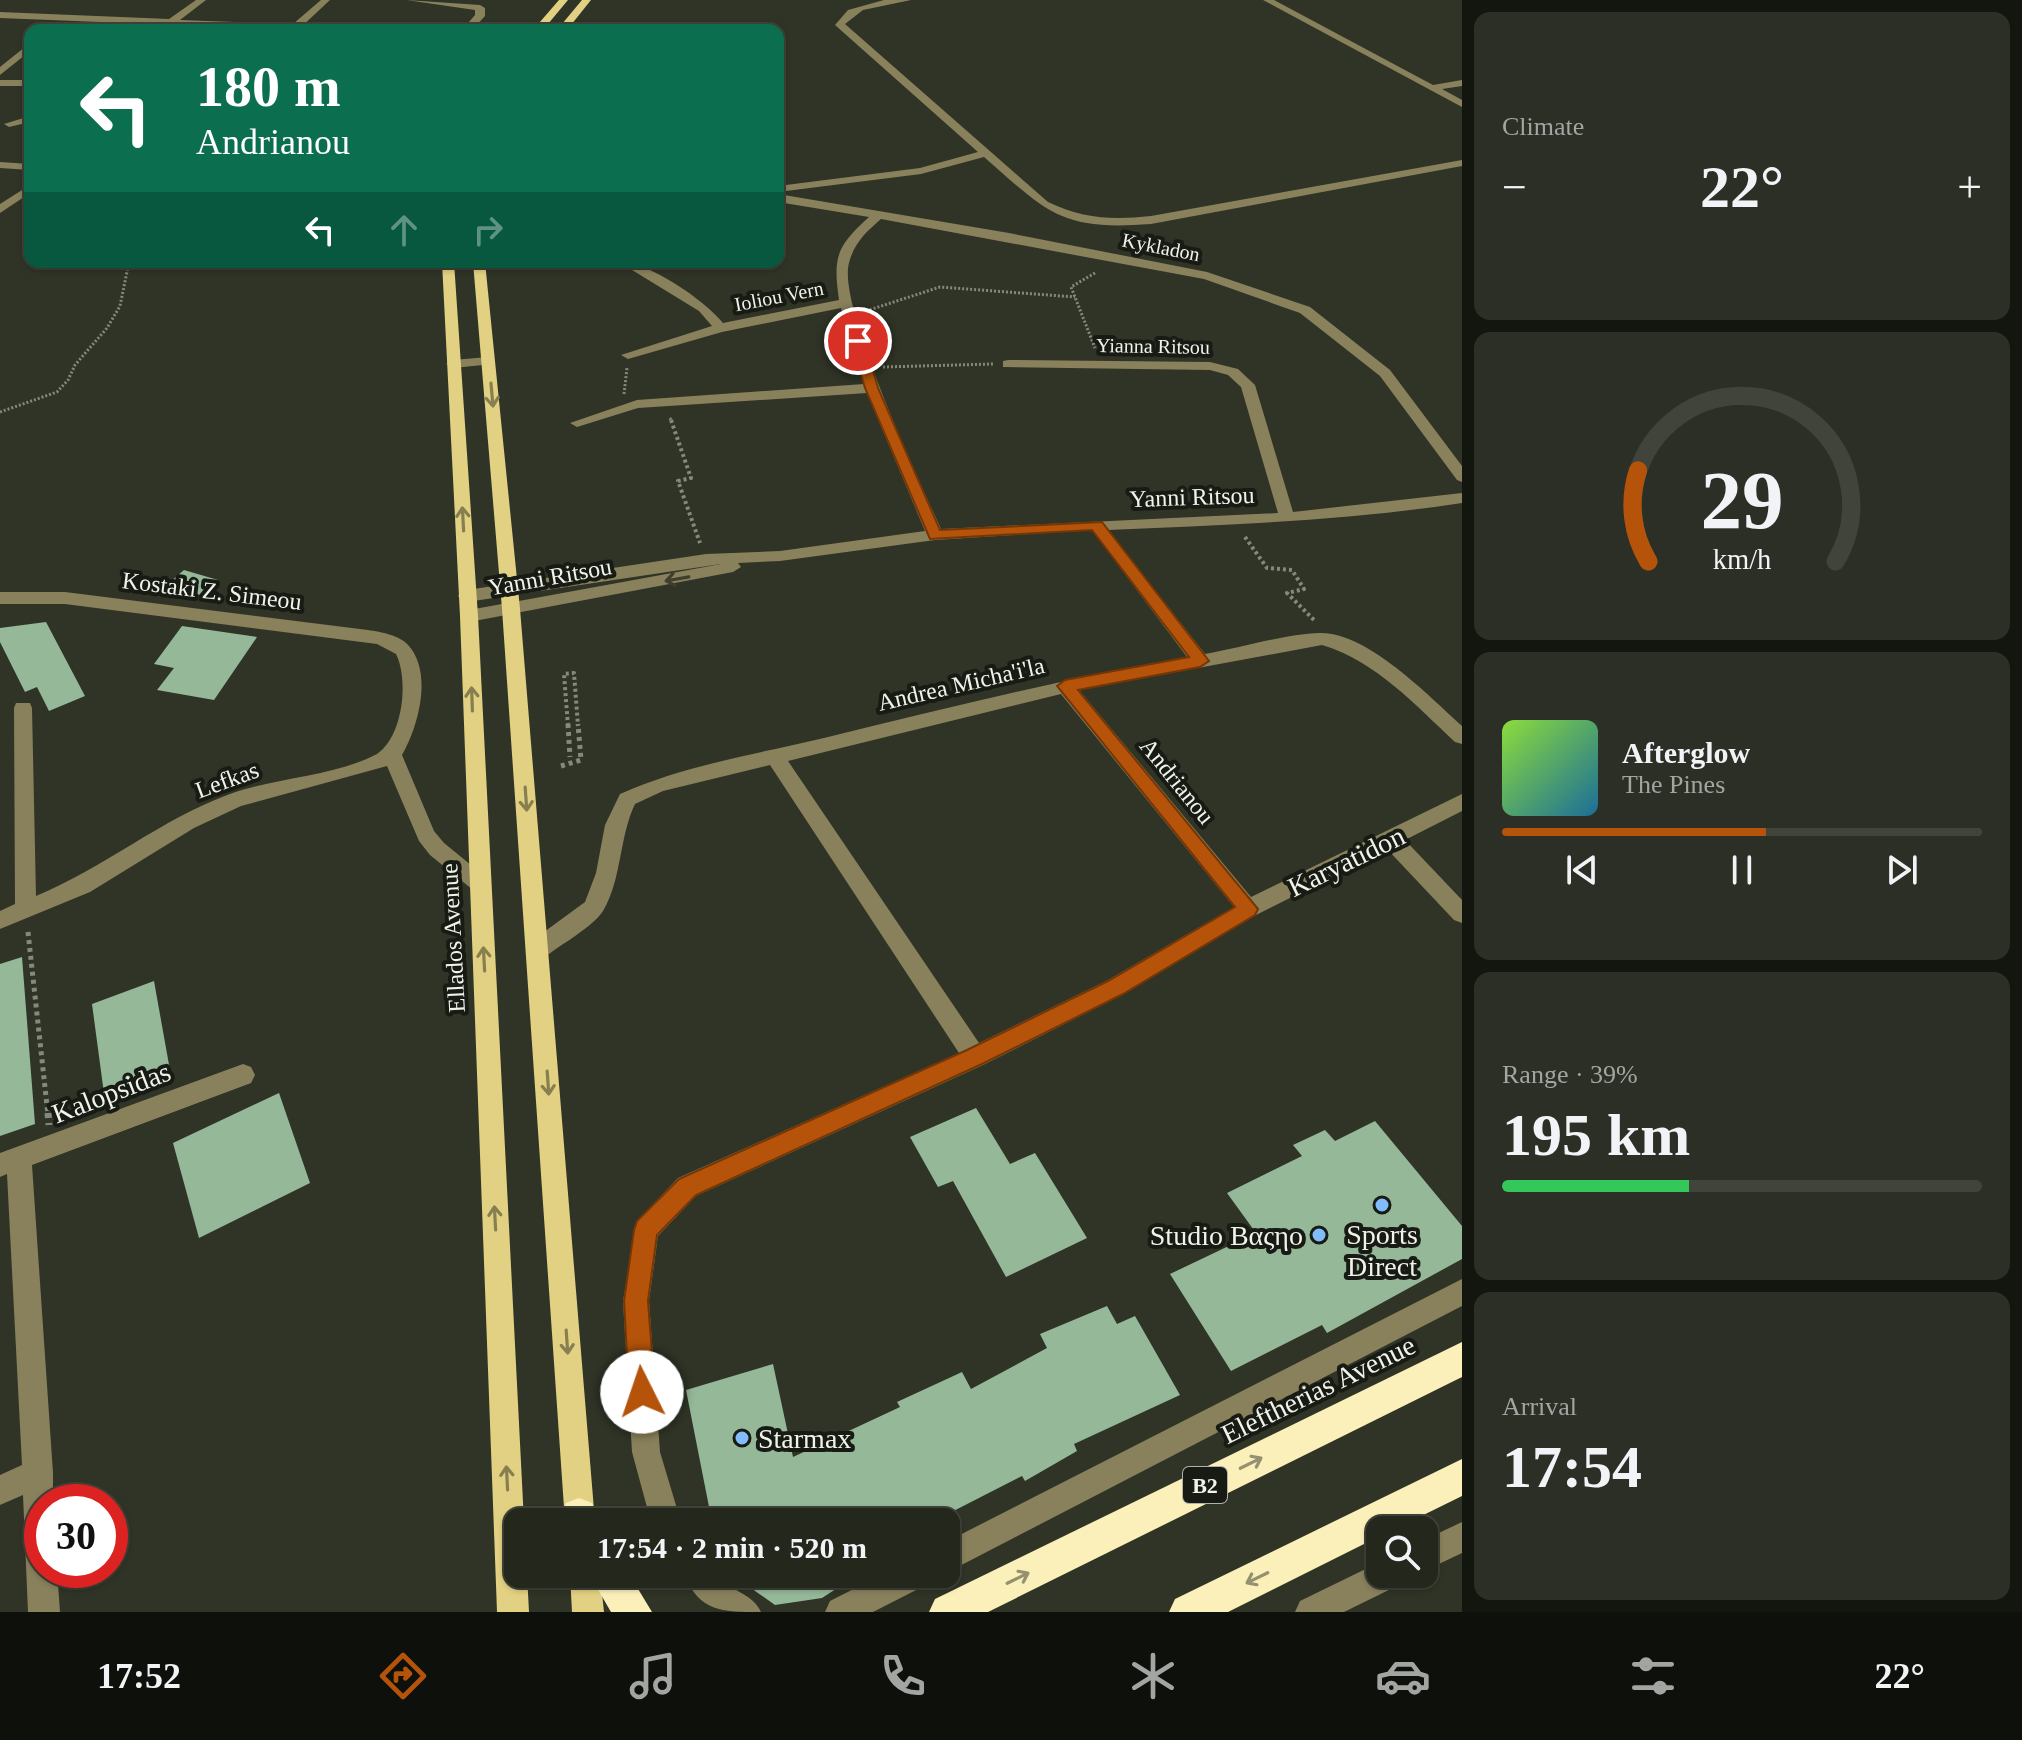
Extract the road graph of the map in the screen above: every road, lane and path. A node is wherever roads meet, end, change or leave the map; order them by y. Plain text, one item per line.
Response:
1 (202, 0) edge
2 (326, 0) edge
3 (410, 0) edge
4 (564, 0) edge
5 (587, 0) edge
6 (907, 0) edge
7 (1267, 0) edge
8 (18, 8) dead end
9 (4, 15) edge
10 (63, 18) junction
11 (173, 20) junction
12 (56, 24) edge
13 (226, 24) edge
14 (299, 24) edge
15 (473, 24) edge
16 (543, 24) edge
17 (567, 24) edge
18 (24, 51) edge
19 (0, 72) edge
20 (0, 83) edge
21 (24, 83) edge
22 (1462, 83) edge
23 (1432, 88) junction
24 (1462, 104) edge
25 (24, 120) edge
26 (9, 124) dead end
27 (985, 153) junction
28 (1462, 163) edge
29 (0, 165) edge
30 (24, 167) edge
31 (784, 188) edge
32 (24, 192) edge
33 (784, 199) edge
34 (0, 209) edge
35 (879, 214) junction
36 (1120, 259) junction
37 (128, 268) edge
38 (448, 268) edge
39 (480, 268) edge
40 (635, 268) edge
41 (1075, 297) junction
42 (848, 309) junction
43 (720, 328) junction
44 (628, 355) joint
45 (488, 361) junction
46 (453, 364) junction
47 (1008, 364) joint
48 (1102, 365) junction
49 (866, 368) junction
50 (872, 388) junction
51 (665, 402) junction
52 (623, 408) junction
53 (0, 412) edge
54 (577, 423) dead end
55 (1462, 477) edge
56 (1462, 498) edge
57 (1287, 518) junction
58 (1233, 520) junction
59 (1096, 525) junction
60 (935, 535) junction
61 (780, 556) junction
62 (706, 559) junction
63 (0, 598) edge
64 (510, 599) junction
65 (468, 606) junction
66 (1336, 642) junction
67 (1200, 661) junction
68 (1065, 686) junction
69 (23, 708) dead end
70 (1462, 737) edge
71 (392, 755) junction
72 (774, 755) junction
73 (570, 757) dead end
74 (561, 766) dead end
75 (1462, 802) edge
76 (1391, 839) junction
77 (480, 884) junction
78 (1248, 909) junction
79 (26, 911) junction
80 (1462, 914) edge
81 (0, 920) edge
82 (537, 950) junction
83 (975, 1057) junction
84 (243, 1075) dead end
85 (51, 1146) junction
86 (10, 1162) edge
87 (1462, 1292) edge
88 (1462, 1359) edge
89 (38, 1473) junction
90 (1462, 1477) edge
91 (38, 1484) edge
92 (0, 1490) edge
93 (580, 1508) edge
94 (662, 1508) edge
95 (1462, 1537) edge
96 (1438, 1549) edge
97 (960, 1551) edge
98 (1366, 1585) edge
99 (43, 1588) edge
100 (586, 1588) edge
101 (617, 1588) edge
102 (707, 1588) edge
103 (888, 1588) edge
104 (44, 1612) edge
105 (513, 1612) edge
106 (588, 1612) edge
107 (633, 1612) edge
108 (745, 1612) edge
109 (841, 1612) edge
110 (948, 1612) edge
111 (1188, 1612) edge
112 (1311, 1612) edge

1 - 11 street
2 - 14 street
3 - 15 street
4 - 16 main road
5 - 17 main road
6 - 27 street
7 - 23 street
8 - 9 street
9 - 10 street
10 - 11 street
10 - 12 street
11 - 13 street
18 - 19 street
20 - 21 street
22 - 23 street
23 - 24 street
25 - 26 street
27 - 28 street
27 - 31 street
29 - 30 street
32 - 34 street
33 - 35 street, Kykladon
35 - 36 street, Kykladon
35 - 42 street
36 - 41 path
36 - 55 street, Kykladon
37 - 53 path
38 - 46 main road, Ellados Avenue
39 - 45 main road
40 - 43 street, Ioliou Vern
41 - 42 path
41 - 48 path
42 - 43 street, Ioliou Vern
42 - 49 street
43 - 44 street, Ioliou Vern
44 - 52 path
45 - 46 street
45 -> 64 main road
65 -> 46 main road, Ellados Avenue
47 - 48 street, Yianna Ritsou
47 - 49 path
48 - 57 street, Yianna Ritsou
49 - 50 street
50 - 51 street
50 - 60 street
51 - 52 street
51 - 62 path
52 - 54 street
56 - 57 street, Yanni Ritsou
57 - 58 street, Yanni Ritsou
58 - 59 street, Yanni Ritsou
58 - 66 path
59 - 60 street, Yanni Ritsou
59 - 67 street
60 - 61 street, Yanni Ritsou
61 - 62 street, Yanni Ritsou
61 -> 64 street, Yanni Ritsou
62 - 64 street, Yanni Ritsou
63 - 71 street, Kostaki Z. Simeou
64 - 65 street, Yanni Ritsou
64 -> 82 main road
77 -> 65 main road, Ellados Avenue
66 - 67 street, Andrea Micha'i'la
66 - 70 street, Andrea Micha'i'la
67 - 68 street, Andrea Micha'i'la
68 - 72 street, Andrea Micha'i'la
68 - 78 street, Andrianou
69 - 79 street
71 - 77 street
71 - 79 street, Lefkas
72 - 82 street, Andrea Micha'i'la
72 - 83 street
73 - 74 path
75 - 76 street, Karyatidon
76 - 78 street, Karyatidon
76 - 80 street
105 -> 77 main road, Ellados Avenue
78 - 83 street, Karyatidon
79 - 81 street, Lefkas
79 - 85 path
82 -> 93 main road
83 - 94 street, Karyatidon
84 - 85 street, Kalopsidas
85 - 86 street, Kalopsidas
86 - 89 street
87 - 97 street
110 -> 88 highway, Eleftherias Avenue / B2
89 - 91 street
89 - 92 street
90 -> 111 highway
95 - 96 street
98 - 112 street
99 - 104 street
100 - 106 main road
101 - 107 highway
102 - 108 street
103 - 109 street

